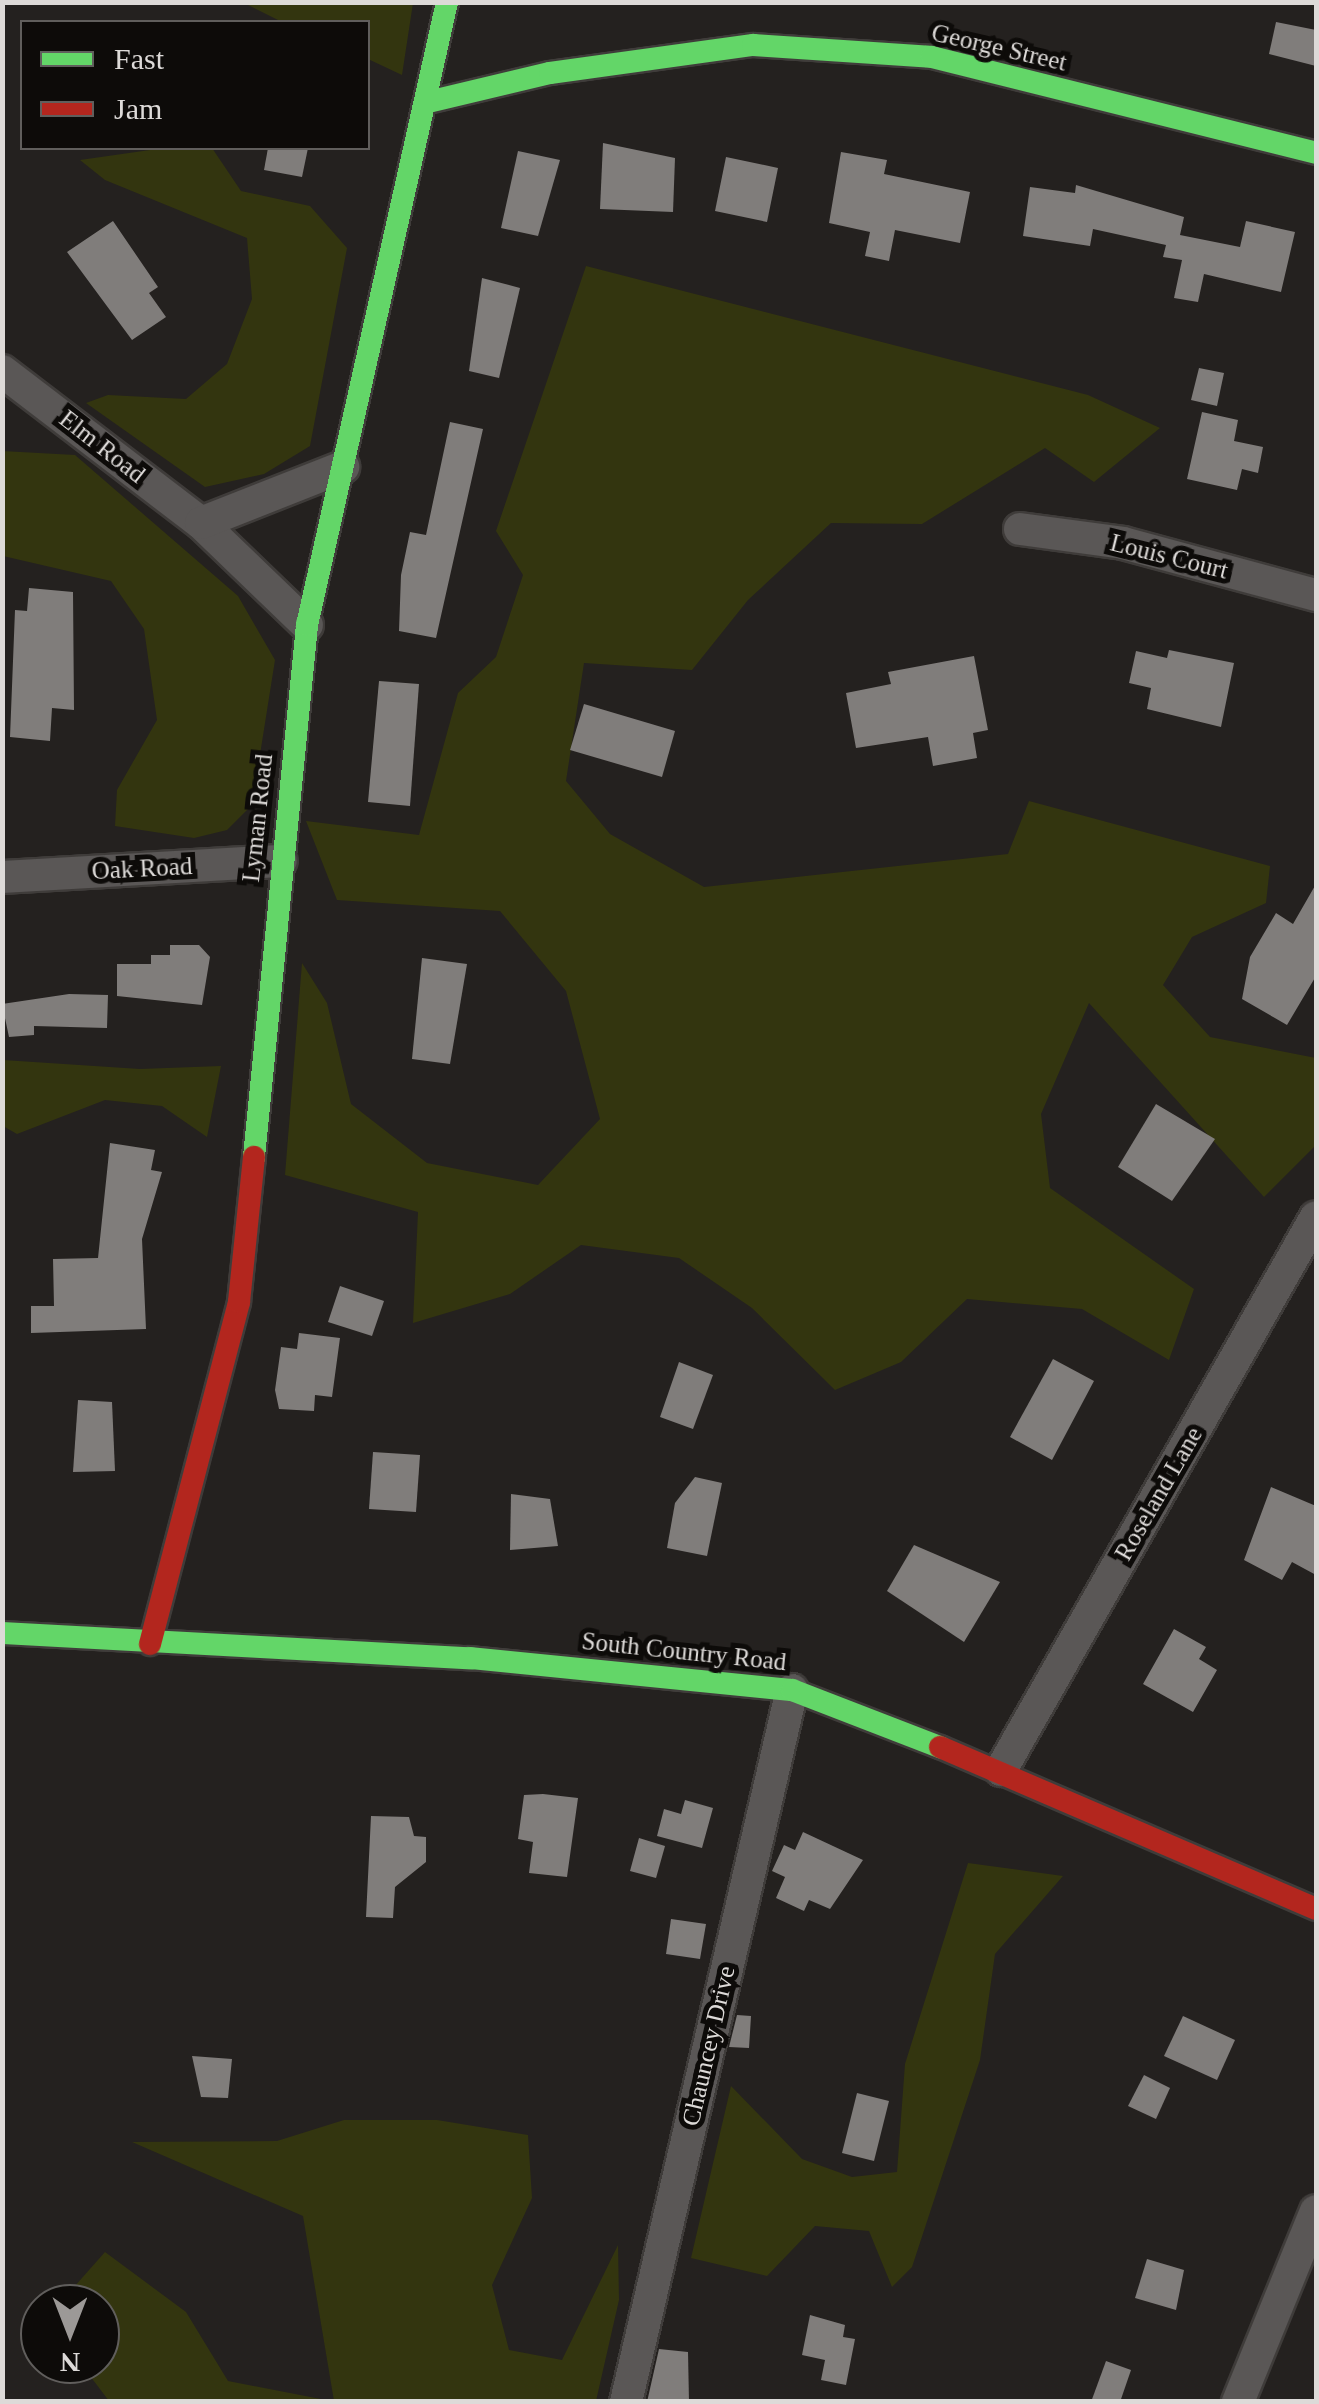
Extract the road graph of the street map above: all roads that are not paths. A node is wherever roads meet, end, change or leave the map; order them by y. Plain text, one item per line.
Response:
1 (447, 2) edge
2 (428, 102) junction
3 (1316, 153) edge
4 (2, 370) edge
5 (344, 467) junction
6 (201, 523) junction
7 (1020, 529) dead end
8 (1316, 595) edge
9 (307, 625) junction
10 (281, 862) junction
11 (2, 877) edge
12 (1316, 1218) edge
13 (2, 1633) edge
14 (150, 1644) junction
15 (792, 1690) junction
16 (1001, 1770) junction
17 (1316, 1909) edge
18 (1316, 2211) edge
19 (626, 2402) edge
20 (1238, 2402) edge

1 - 2 street, Lyman Road
2 - 3 street, George Street
2 - 5 street, Lyman Road
4 - 6 street, Elm Road
5 - 6 street
5 - 9 street, Lyman Road
6 - 9 street, Elm Road
7 - 8 street, Louis Court
9 - 10 street, Lyman Road
10 - 11 street, Oak Road
10 - 14 street, Lyman Road
12 - 16 street, Roseland Lane
13 - 14 street, South Country Road
14 - 15 street, South Country Road
15 - 16 street, South Country Road
15 - 19 street, Chauncey Drive
16 - 17 street, South Country Road
18 - 20 street

